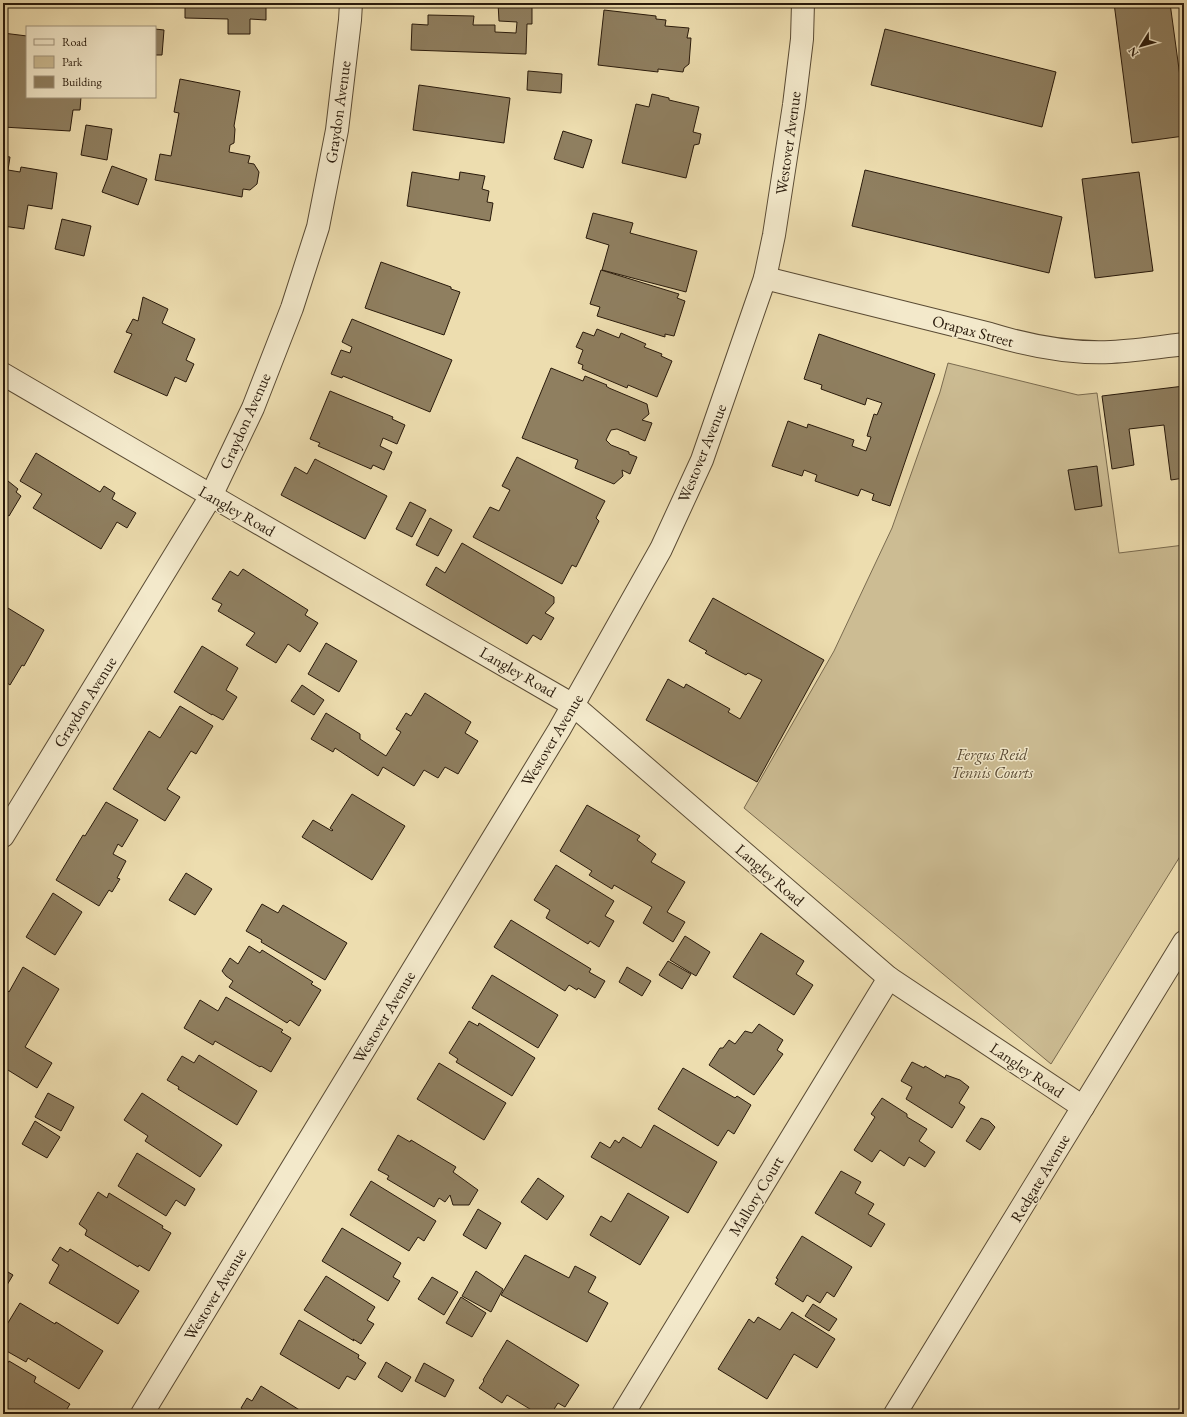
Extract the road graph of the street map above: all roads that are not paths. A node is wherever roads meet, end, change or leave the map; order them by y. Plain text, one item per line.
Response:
1 (351, 3) edge
2 (803, 3) edge
3 (765, 278) junction
4 (1184, 344) edge
5 (3, 374) edge
6 (211, 496) junction
7 (574, 705) junction
8 (3, 836) edge
9 (1184, 942) edge
10 (889, 978) junction
11 (1083, 1107) junction
12 (142, 1414) edge
13 (624, 1414) edge
14 (895, 1414) edge

1 - 6 street, Graydon Avenue
2 - 3 street, Westover Avenue
3 - 4 street, Orapax Street
3 - 7 street, Westover Avenue
5 - 6 street, Langley Road
6 - 7 street, Langley Road
6 - 8 street, Graydon Avenue
7 - 10 street, Langley Road
7 - 12 street, Westover Avenue
9 - 11 street, Redgate Avenue
10 - 11 street, Langley Road
10 - 13 street, Mallory Court
11 - 14 street, Redgate Avenue

